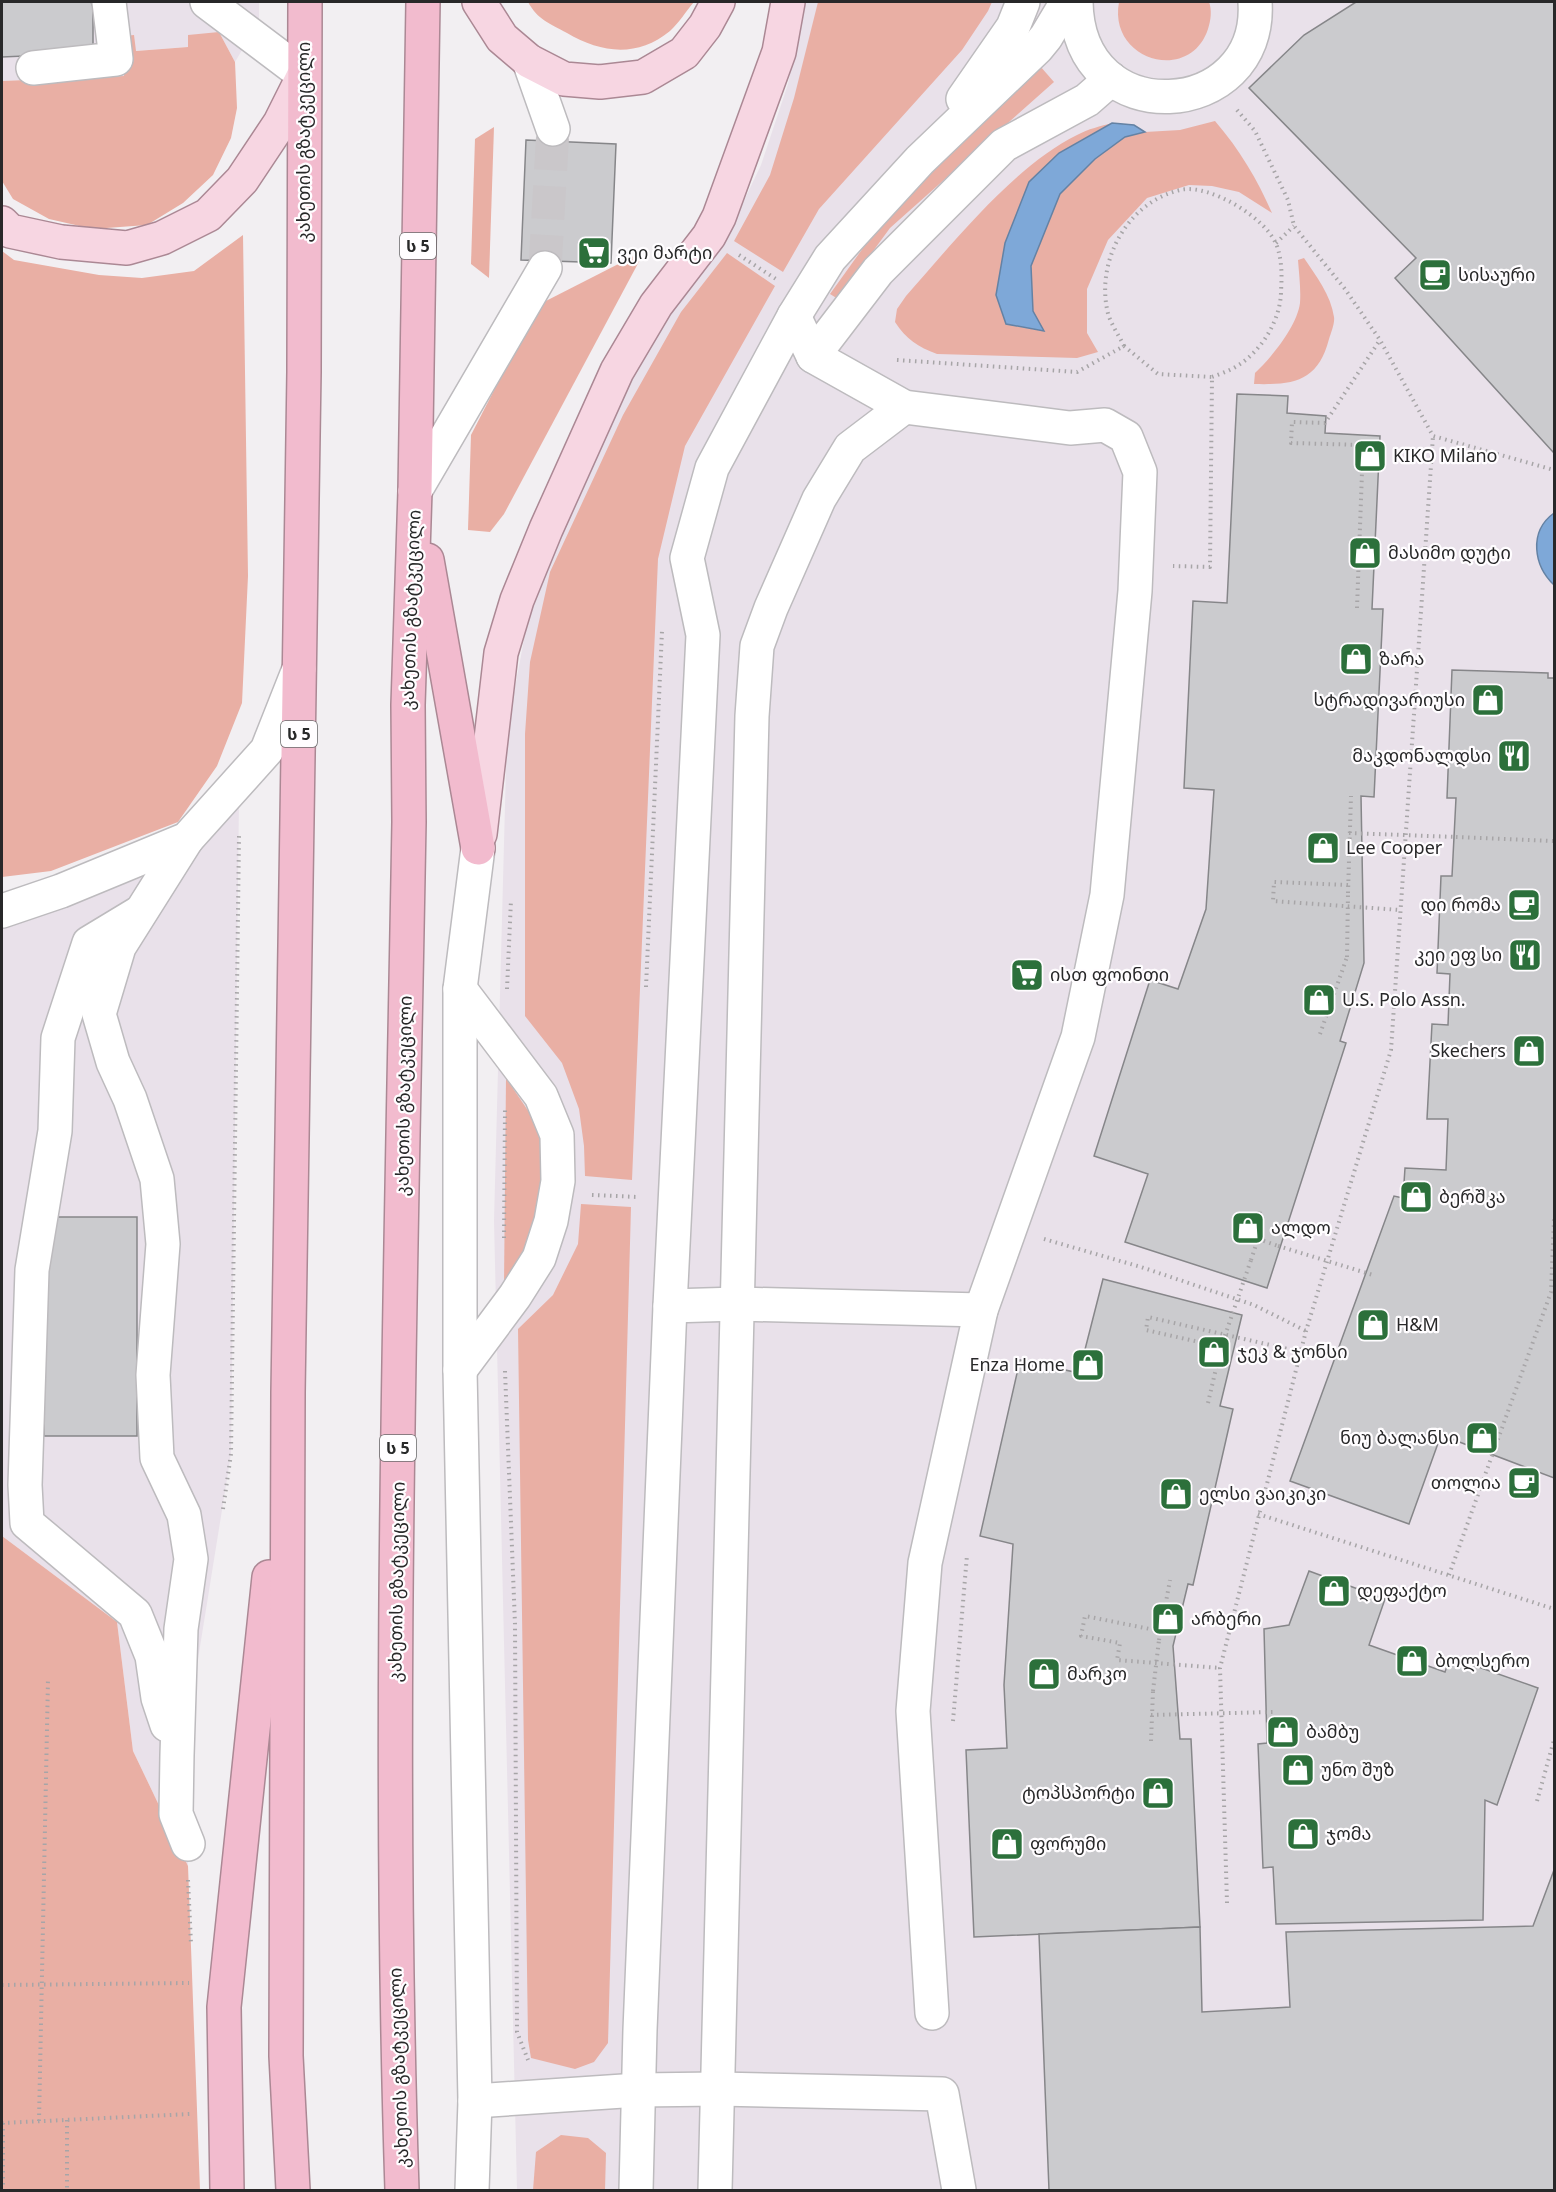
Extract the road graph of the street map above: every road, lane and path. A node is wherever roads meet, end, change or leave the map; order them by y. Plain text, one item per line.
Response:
1 (109, 2) edge
2 (207, 2) edge
3 (305, 2) edge
4 (423, 2) edge
5 (479, 2) edge
6 (718, 2) edge
7 (788, 2) edge
8 (1023, 2) edge
9 (1066, 2) edge
10 (1076, 2) edge
11 (1256, 2) edge
12 (529, 61) junction
13 (33, 68) dead end
14 (304, 75) junction
15 (1111, 79) junction
16 (1238, 111) dead end
17 (553, 129) tunnel mouth
18 (920, 160) junction
19 (2, 223) edge
20 (1294, 226) junction
21 (1276, 243) junction
22 (734, 251) dead end
23 (545, 268) tunnel mouth
24 (781, 282) dead end
25 (794, 316) junction
26 (1380, 340) junction
27 (1124, 346) dead end
28 (813, 356) junction
29 (1212, 377) dead end
30 (904, 407) junction
31 (1433, 436) junction
32 (1554, 470) edge
33 (415, 490) junction
34 (1357, 608) dead end
35 (300, 664) junction
36 (240, 782) junction
37 (1351, 796) dead end
38 (1350, 833) junction
39 (187, 839) junction
40 (1554, 841) edge
41 (478, 848) junction
42 (1348, 885) junction
43 (512, 893) dead end
44 (143, 910) junction
45 (1400, 910) junction
46 (2, 911) edge
47 (460, 989) junction
48 (1320, 1034) dead end
49 (506, 1048) junction
50 (1260, 1209) dead end
51 (1554, 1219) edge
52 (1039, 1238) dead end
53 (1258, 1239) junction
54 (504, 1249) dead end
55 (1373, 1275) dead end
56 (738, 1304) junction
57 (670, 1305) junction
58 (504, 1310) junction
59 (981, 1310) junction
60 (1306, 1331) junction
61 (1221, 1347) junction
62 (1301, 1352) junction
63 (460, 1370) junction
64 (288, 1393) junction
65 (1208, 1403) dead end
66 (222, 1511) dead end
67 (1258, 1514) junction
68 (14, 1523) edge
69 (1449, 1575) junction
70 (1170, 1580) dead end
71 (1554, 1609) edge
72 (1160, 1631) junction
73 (1220, 1668) junction
74 (48, 1679) dead end
75 (1273, 1712) dead end
76 (1152, 1715) junction
77 (1554, 1740) edge
78 (1151, 1741) dead end
79 (177, 1755) junction
80 (1537, 1801) dead end
81 (188, 1844) joint
82 (1227, 1904) dead end
83 (191, 1948) dead end
84 (192, 1983) dead end
85 (2, 1985) edge
86 (42, 1985) junction
87 (932, 2013) dead end
88 (537, 2066) dead end
89 (718, 2089) junction
90 (638, 2090) junction
91 (475, 2101) junction
92 (197, 2114) dead end
93 (67, 2120) junction
94 (39, 2121) junction
95 (2, 2123) edge
96 (3, 2190) edge
97 (68, 2190) edge
98 (227, 2190) edge
99 (293, 2190) edge
100 (402, 2190) edge
101 (472, 2190) edge
102 (636, 2190) edge
103 (715, 2190) edge
104 (959, 2190) edge

1 - 13 street
2 - 14 street
3 - 14 highway, კახეთის გზატკეცილი / ს 5
4 - 33 highway, კახეთის გზატკეცილი / ს 5
5 - 12 main road
6 - 12 main road
7 - 41 main road
8 - 18 street
9 - 18 street
10 - 15 street
11 - 15 street
12 - 17 street
14 - 19 main road
14 - 35 highway, კახეთის გზატკეცილი / ს 5
15 - 28 street
16 - 20 path
18 - 25 street
20 - 21 path
20 - 26 path
21 - 27 path
21 - 29 path
22 - 24 path
23 - 33 street
25 - 28 street
25 - 57 street
26 - 31 path
26 - 34 path
28 - 30 street
30 - 56 street
30 - 59 street
31 - 32 path
31 - 45 path
33 - 41 highway
33 - 100 highway, კახეთის გზატკეცილი / ს 5
35 - 36 street
35 - 64 highway, კახეთის გზატკეცილი / ს 5
36 - 39 street
36 - 66 path
37 - 38 path
38 - 40 path, bridge
38 - 42 path
39 - 44 street
39 - 46 street
41 - 47 street
42 - 45 path
42 - 48 path, bridge
43 - 49 path
44 - 68 street
44 - 79 street
45 - 60 path
47 - 49 street
47 - 63 street
49 - 54 path
49 - 58 street
50 - 53 path
51 - 69 path
52 - 60 path
53 - 55 path, bridge
53 - 61 path, bridge
56 - 57 street
56 - 59 street
56 - 89 street
57 - 90 street
58 - 63 street
58 - 88 path
59 - 87 street
60 - 62 path
61 - 62 path
61 - 65 path
62 - 67 path
63 - 91 street
64 - 98 highway
64 - 99 highway, კახეთის გზატკეცილი / ს 5
67 - 69 path
67 - 73 path
68 - 79 street
69 - 71 path
70 - 72 path
72 - 73 path
72 - 76 path, bridge
73 - 82 path
74 - 86 path
75 - 76 path, bridge
76 - 78 path
77 - 80 path
79 - 81 street
81 - 83 path
84 - 86 path
85 - 86 path
86 - 94 path
89 - 90 street
89 - 103 street
89 - 104 street
90 - 91 street
90 - 102 street
91 - 101 street
92 - 93 path
93 - 94 path
93 - 97 path
94 - 95 path
95 - 96 path

